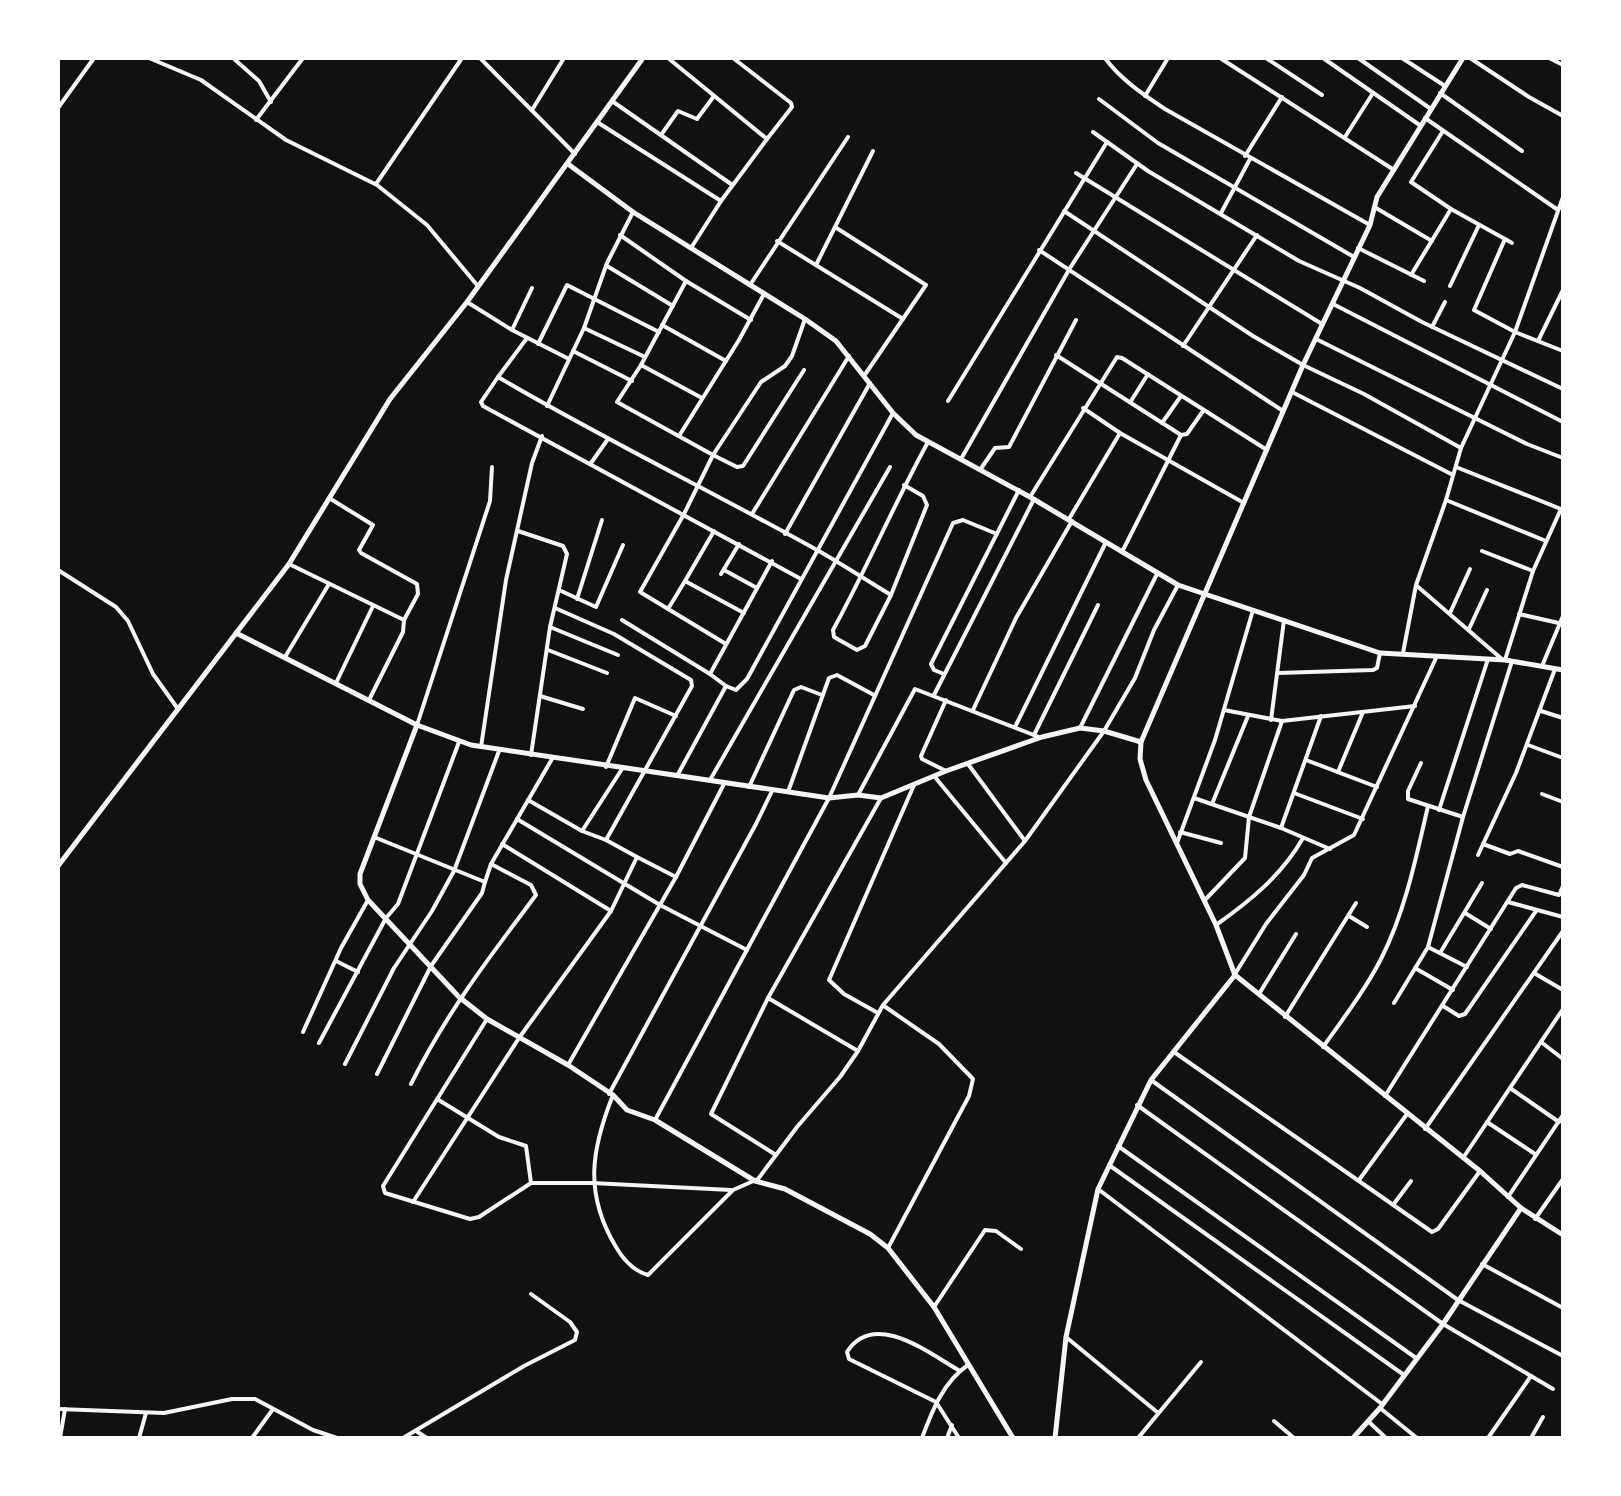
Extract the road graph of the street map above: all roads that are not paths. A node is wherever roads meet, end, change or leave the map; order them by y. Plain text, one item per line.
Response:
1 (94, 58) edge
2 (149, 58) edge
3 (233, 58) edge
4 (303, 58) edge
5 (462, 58) edge
6 (480, 58) edge
7 (564, 58) edge
8 (643, 58) edge
9 (668, 58) edge
10 (733, 58) edge
11 (1105, 58) edge
12 (1168, 58) edge
13 (1220, 58) edge
14 (1266, 58) edge
15 (1323, 58) edge
16 (1358, 58) edge
17 (1402, 58) edge
18 (1463, 58) edge
19 (1470, 58) edge
20 (1549, 58) edge
21 (1563, 65) edge
22 (1442, 86) junction
23 (1373, 93) junction
24 (1440, 93) junction
25 (1322, 95) dead end
26 (714, 96) junction
27 (1145, 96) junction
28 (1283, 97) junction
29 (1099, 99) dead end
30 (612, 101) junction
31 (271, 102) junction
32 (58, 108) edge
33 (1431, 109) junction
34 (531, 111) junction
35 (1563, 116) edge
36 (1425, 118) junction
37 (256, 120) junction
38 (597, 122) junction
39 (1421, 126) junction
40 (1443, 131) junction
41 (1093, 132) dead end
42 (661, 135) junction
43 (848, 137) dead end
44 (1345, 137) junction
45 (767, 139) junction
46 (1107, 142) junction
47 (873, 151) dead end
48 (1522, 151) dead end
49 (575, 154) junction
50 (1247, 157) junction
51 (568, 164) junction
52 (1137, 164) junction
53 (1394, 170) junction
54 (1076, 173) dead end
55 (1084, 177) junction
56 (376, 184) junction
57 (732, 185) junction
58 (1234, 188) junction
59 (1115, 195) junction
60 (1563, 197) edge
61 (721, 201) junction
62 (1376, 208) junction
63 (1451, 209) junction
64 (1558, 210) junction
65 (1064, 211) junction
66 (633, 212) junction
67 (1221, 213) junction
68 (1370, 225) junction
69 (1479, 225) junction
70 (835, 227) junction
71 (1092, 229) junction
72 (620, 235) junction
73 (1257, 235) junction
74 (1505, 239) junction
75 (777, 241) junction
76 (1432, 241) junction
77 (1512, 243) dead end
78 (691, 248) junction
79 (1358, 248) junction
80 (1039, 250) junction
81 (1354, 257) junction
82 (607, 265) junction
83 (816, 265) junction
84 (1070, 268) junction
85 (1235, 271) junction
86 (1411, 275) junction
87 (686, 281) junction
88 (1343, 281) junction
89 (1424, 281) dead end
90 (477, 285) junction
91 (750, 285) junction
92 (1450, 286) dead end
93 (532, 288) dead end
94 (1563, 290) edge
95 (764, 294) junction
96 (595, 299) junction
97 (467, 302) junction
98 (1445, 302) dead end
99 (1333, 304) junction
100 (673, 306) junction
101 (1210, 308) junction
102 (805, 319) junction
103 (903, 319) junction
104 (751, 320) junction
105 (1076, 320) dead end
106 (662, 325) junction
107 (1323, 325) junction
108 (1432, 327) junction
109 (584, 328) junction
110 (512, 330) junction
111 (659, 332) junction
112 (1515, 332) junction
113 (527, 338) junction
114 (1316, 339) junction
115 (1538, 341) junction
116 (538, 344) junction
117 (1183, 346) junction
118 (573, 351) junction
119 (1563, 351) edge
120 (1056, 355) junction
121 (849, 356) junction
122 (645, 357) junction
123 (569, 359) junction
124 (1503, 360) junction
125 (726, 361) junction
126 (641, 365) junction
127 (1303, 365) junction
128 (804, 370) dead end
129 (1148, 374) junction
130 (864, 376) junction
131 (498, 377) junction
132 (632, 381) junction
133 (1100, 381) junction
134 (870, 383) junction
135 (1490, 386) junction
136 (1563, 389) edge
137 (1292, 392) junction
138 (1181, 396) junction
139 (702, 398) junction
140 (948, 401) dead end
141 (1131, 401) junction
142 (547, 406) junction
143 (1083, 408) junction
144 (1203, 411) junction
145 (1283, 411) junction
146 (893, 413) junction
147 (1475, 418) junction
148 (1563, 422) edge
149 (1162, 423) junction
150 (1120, 433) junction
151 (1181, 435) junction
152 (542, 436) junction
153 (679, 436) junction
154 (608, 439) junction
155 (928, 442) junction
156 (1461, 448) junction
157 (1267, 450) junction
158 (713, 455) junction
159 (1563, 458) edge
160 (961, 459) junction
161 (1169, 460) junction
162 (591, 464) junction
163 (492, 467) dead end
164 (890, 467) dead end
165 (1456, 467) junction
166 (980, 470) junction
167 (1453, 475) junction
168 (904, 485) junction
169 (697, 487) junction
170 (1019, 490) junction
171 (329, 498) junction
172 (1032, 498) junction
173 (1446, 500) junction
174 (1244, 503) junction
175 (1562, 510) edge
176 (684, 514) junction
177 (752, 515) junction
178 (602, 520) dead end
179 (1071, 520) junction
180 (518, 531) junction
181 (714, 531) junction
182 (785, 534) junction
183 (997, 534) junction
184 (1546, 541) junction
185 (1106, 542) junction
186 (739, 544) junction
187 (623, 545) dead end
188 (818, 550) junction
189 (1482, 551) dead end
190 (1122, 552) junction
191 (772, 561) junction
192 (837, 562) junction
193 (289, 564) junction
194 (1470, 569) dead end
195 (58, 570) edge
196 (1533, 571) junction
197 (1157, 574) junction
198 (862, 578) junction
199 (801, 579) junction
200 (685, 581) junction
201 (329, 584) junction
202 (1178, 585) junction
203 (1416, 585) junction
204 (757, 588) junction
205 (559, 590) junction
206 (1487, 590) dead end
207 (891, 595) junction
208 (1205, 595) junction
209 (577, 599) junction
210 (1098, 605) dead end
211 (373, 606) junction
212 (555, 608) junction
213 (668, 610) junction
214 (1253, 610) junction
215 (744, 613) junction
216 (1450, 613) junction
217 (1519, 614) junction
218 (1563, 616) edge
219 (404, 620) junction
220 (622, 620) dead end
221 (1284, 620) junction
222 (1561, 624) edge
223 (550, 627) junction
224 (1469, 629) junction
225 (236, 633) junction
226 (726, 644) junction
227 (548, 650) junction
228 (1380, 653) junction
229 (1403, 653) junction
230 (618, 655) dead end
231 (1437, 656) junction
232 (285, 657) junction
233 (1488, 659) junction
234 (1507, 660) junction
235 (1542, 666) junction
236 (1555, 669) junction
237 (1563, 670) edge
238 (607, 673) dead end
239 (1278, 673) junction
240 (710, 674) junction
241 (944, 674) junction
242 (1419, 677) dead end
243 (1426, 681) junction
244 (336, 683) junction
245 (726, 686) junction
246 (822, 695) junction
247 (874, 695) junction
248 (934, 695) junction
249 (540, 696) junction
250 (369, 700) junction
251 (946, 700) junction
252 (1415, 706) junction
253 (178, 709) junction
254 (583, 709) dead end
255 (1224, 710) junction
256 (972, 711) junction
257 (1541, 711) junction
258 (1363, 712) junction
259 (676, 716) junction
260 (1248, 716) junction
261 (1321, 716) junction
262 (1563, 718) edge
263 (1271, 720) junction
264 (1282, 721) junction
265 (417, 725) junction
266 (1015, 727) junction
267 (1080, 728) junction
268 (1104, 731) junction
269 (1034, 735) junction
270 (1042, 737) junction
271 (459, 742) junction
272 (1141, 742) junction
273 (1527, 745) junction
274 (481, 748) junction
275 (499, 751) junction
276 (531, 755) junction
277 (1563, 758) edge
278 (552, 759) junction
279 (1306, 760) junction
280 (1421, 763) dead end
281 (968, 764) junction
282 (606, 767) junction
283 (622, 769) junction
284 (946, 771) junction
285 (1338, 772) junction
286 (644, 773) junction
287 (934, 776) junction
288 (676, 777) junction
289 (710, 781) junction
290 (724, 784) junction
291 (914, 784) junction
292 (749, 787) junction
293 (1377, 787) junction
294 (772, 791) junction
295 (788, 792) junction
296 (1293, 793) junction
297 (1542, 794) dead end
298 (858, 795) junction
299 (1193, 797) junction
300 (829, 798) junction
301 (881, 798) junction
302 (528, 800) junction
303 (1563, 802) edge
304 (1212, 804) junction
305 (1428, 806) junction
306 (1439, 810) junction
307 (1249, 817) junction
308 (1463, 817) junction
309 (517, 819) junction
310 (1363, 819) junction
311 (1281, 828) junction
312 (582, 831) junction
313 (1180, 832) junction
314 (374, 837) junction
315 (1303, 838) junction
316 (606, 840) junction
317 (1025, 841) junction
318 (1221, 843) dead end
319 (502, 844) junction
320 (1483, 844) junction
321 (1176, 846) junction
322 (1330, 849) junction
323 (414, 854) junction
324 (1478, 855) dead end
325 (637, 857) junction
326 (1006, 863) junction
327 (491, 864) junction
328 (58, 866) edge
329 (1563, 867) edge
330 (454, 871) junction
331 (676, 877) junction
332 (485, 882) junction
333 (625, 883) junction
334 (1482, 883) dead end
335 (1563, 886) edge
336 (368, 900) junction
337 (1204, 901) junction
338 (1508, 902) junction
339 (1356, 903) dead end
340 (660, 905) junction
341 (611, 911) junction
342 (1536, 911) junction
343 (1465, 913) junction
344 (1349, 916) junction
345 (1563, 917) edge
346 (386, 918) junction
347 (701, 925) junction
348 (1216, 925) junction
349 (1367, 927) dead end
350 (1491, 929) junction
351 (1563, 931) edge
352 (1296, 934) dead end
353 (409, 943) junction
354 (1428, 947) junction
355 (748, 951) junction
356 (1440, 953) junction
357 (336, 961) junction
358 (431, 966) junction
359 (1467, 967) junction
360 (1415, 968) junction
361 (358, 972) junction
362 (1534, 972) junction
363 (1235, 975) junction
364 (1453, 990) junction
365 (1563, 990) edge
366 (1258, 996) junction
367 (459, 997) junction
368 (768, 998) junction
369 (1394, 1003) dead end
370 (883, 1005) junction
371 (1443, 1006) junction
372 (1563, 1010) edge
373 (878, 1013) junction
374 (1285, 1017) junction
375 (487, 1019) junction
376 (303, 1032) dead end
377 (519, 1038) junction
378 (1541, 1042) junction
379 (319, 1043) dead end
380 (1323, 1047) junction
381 (858, 1051) junction
382 (1172, 1051) junction
383 (1563, 1059) edge
384 (345, 1064) dead end
385 (568, 1065) junction
386 (377, 1074) dead end
387 (1151, 1080) junction
388 (411, 1084) dead end
389 (1510, 1088) junction
390 (611, 1095) junction
391 (1385, 1096) junction
392 (437, 1099) junction
393 (1137, 1105) junction
394 (1407, 1114) junction
395 (1563, 1115) edge
396 (468, 1117) junction
397 (655, 1120) junction
398 (1487, 1122) junction
399 (1559, 1122) junction
400 (1425, 1129) junction
401 (1118, 1146) junction
402 (1535, 1154) junction
403 (776, 1155) junction
404 (1463, 1158) junction
405 (1109, 1165) junction
406 (1480, 1171) junction
407 (1563, 1179) edge
408 (1359, 1180) junction
409 (755, 1181) junction
410 (1411, 1181) dead end
411 (531, 1183) junction
412 (592, 1183) junction
413 (1098, 1189) junction
414 (733, 1190) junction
415 (1508, 1197) junction
416 (413, 1202) junction
417 (1393, 1205) junction
418 (1521, 1208) junction
419 (1535, 1219) junction
420 (1563, 1235) edge
421 (888, 1248) junction
422 (1021, 1249) dead end
423 (1482, 1264) junction
424 (531, 1294) dead end
425 (1458, 1300) junction
426 (934, 1307) junction
427 (1563, 1308) edge
428 (1443, 1324) junction
429 (1066, 1337) junction
430 (1563, 1356) edge
431 (1416, 1358) junction
432 (1201, 1362) dead end
433 (968, 1365) junction
434 (960, 1371) junction
435 (1404, 1375) junction
436 (1531, 1376) junction
437 (1553, 1389) dead end
438 (936, 1402) junction
439 (1381, 1406) junction
440 (58, 1409) edge
441 (65, 1409) junction
442 (273, 1409) junction
443 (1157, 1412) junction
444 (146, 1413) junction
445 (1543, 1417) dead end
446 (1274, 1421) dead end
447 (1369, 1422) junction
448 (952, 1425) junction
449 (416, 1431) junction
450 (1288, 1433) junction
451 (60, 1438) edge
452 (139, 1438) edge
453 (252, 1438) edge
454 (337, 1438) edge
455 (403, 1438) edge
456 (427, 1438) edge
457 (922, 1438) edge
458 (947, 1438) edge
459 (959, 1438) edge
460 (1013, 1438) edge
461 (1055, 1438) edge
462 (1138, 1438) edge
463 (1284, 1438) edge
464 (1294, 1438) edge
465 (1353, 1438) edge
466 (1386, 1438) edge
467 (1417, 1438) edge
468 (1488, 1438) edge
469 (1531, 1438) edge

1 - 32 street
2 - 37 street
3 - 31 street
4 - 31 street
5 - 56 street
6 - 34 street
7 - 34 street
8 - 30 street
9 - 26 street
10 - 45 street
11 - 27 street
12 - 27 street
13 - 28 street
14 - 25 street
15 - 23 street
16 - 33 street
17 - 22 street
18 - 22 street
19 - 35 street
20 - 21 street
22 - 24 street
23 - 39 street
23 - 44 street
24 - 33 street
24 - 48 street
26 - 42 street
26 - 45 street
27 - 50 street
28 - 44 street
28 - 50 street
29 - 58 street
30 - 38 street
30 - 42 street
31 - 37 street
33 - 36 street
34 - 49 street
36 - 39 street
36 - 40 street
37 - 56 street
38 - 49 street
38 - 61 street
39 - 53 street
40 - 63 street
40 - 64 street
41 - 46 street
42 - 57 street
43 - 75 street
44 - 53 street
45 - 57 street
46 - 52 street
46 - 55 street
47 - 70 street
49 - 51 street
50 - 58 street
50 - 68 street
51 - 66 street
51 - 90 street
52 - 59 street
52 - 67 street
53 - 62 street
54 - 55 street
55 - 59 street
55 - 65 street
56 - 90 street
57 - 61 street
58 - 67 street
58 - 81 street
59 - 71 street
59 - 85 street
60 - 64 street
61 - 78 street
62 - 68 street
62 - 76 street
63 - 69 street
63 - 76 street
64 - 112 street
65 - 71 street
65 - 80 street
66 - 72 street
66 - 78 street
67 - 73 street
68 - 79 street
69 - 74 street
69 - 92 street
70 - 83 street
70 - 103 street
71 - 84 street
71 - 101 street
72 - 82 street
72 - 87 street
73 - 85 street
73 - 88 street
74 - 77 street
74 - 112 street
75 - 83 street
75 - 91 street
76 - 86 street
78 - 91 street
79 - 81 street
79 - 86 street
80 - 84 street
80 - 140 street
81 - 88 street
82 - 96 street
82 - 100 street
83 - 103 street
84 - 117 street
84 - 160 street
85 - 101 street
85 - 107 street
86 - 89 street
87 - 100 street
87 - 104 street
88 - 99 street
88 - 108 street
90 - 97 street
91 - 95 street
93 - 110 street
94 - 115 street
95 - 102 street
95 - 104 street
96 - 109 street
96 - 111 street
96 - 116 street
97 - 110 street
97 - 171 street
98 - 108 street
99 - 107 street
99 - 135 street
100 - 106 street
101 - 117 street
101 - 127 street
102 - 121 street
102 - 158 street
103 - 130 street
104 - 125 street
105 - 120 street
106 - 111 street
106 - 125 street
107 - 114 street
108 - 124 street
109 - 118 street
109 - 122 street
110 - 113 street
111 - 122 street
112 - 115 street
112 - 124 street
113 - 116 street
113 - 131 street
114 - 127 street
114 - 147 street
115 - 119 street
116 - 123 street
117 - 145 street
118 - 123 street
118 - 132 street
120 - 133 street
120 - 166 street
121 - 130 street
121 - 177 street
122 - 126 street
123 - 142 street
124 - 135 street
124 - 136 street
125 - 139 street
126 - 132 street
126 - 139 street
127 - 137 street
127 - 156 street
128 - 158 street
129 - 133 street
129 - 138 street
129 - 141 street
130 - 134 street
131 - 142 street
131 - 152 street
132 - 153 street
133 - 141 street
133 - 143 street
134 - 146 street
134 - 182 street
135 - 147 street
135 - 148 street
137 - 145 street
137 - 167 street
138 - 144 street
138 - 149 street
139 - 153 street
141 - 149 street
142 - 154 street
143 - 150 street
143 - 172 street
144 - 151 street
144 - 157 street
145 - 157 street
146 - 155 street
146 - 188 street
147 - 156 street
147 - 159 street
149 - 151 street
150 - 161 street
150 - 179 street
151 - 161 street
152 - 162 street
152 - 180 street
153 - 158 street
154 - 162 street
154 - 169 street
155 - 160 street
155 - 168 street
156 - 165 street
157 - 174 street
158 - 169 street
160 - 166 street
161 - 174 street
161 - 190 street
162 - 176 street
163 - 265 street
164 - 192 street
165 - 167 street
165 - 175 street
166 - 170 street
167 - 173 street
168 - 198 street
168 - 207 street
169 - 176 street
169 - 177 street
170 - 172 street
170 - 183 street
171 - 193 street
171 - 219 street
172 - 179 street
172 - 241 street
173 - 184 street
173 - 203 street
174 - 208 street
175 - 184 street
176 - 181 street
176 - 213 street
177 - 182 street
178 - 209 street
179 - 185 street
179 - 256 street
180 - 205 street
180 - 274 street
181 - 186 street
181 - 200 street
182 - 188 street
183 - 241 street
183 - 247 street
184 - 196 street
185 - 190 street
185 - 266 street
186 - 191 street
186 - 204 street
187 - 209 street
188 - 192 street
188 - 199 street
189 - 196 street
190 - 197 street
191 - 199 street
191 - 204 street
192 - 198 street
192 - 289 street
193 - 201 street
193 - 225 street
194 - 216 street
195 - 253 street
196 - 217 street
197 - 202 street
197 - 267 street
198 - 207 street
198 - 207 street
199 - 245 street
200 - 213 street
200 - 215 street
201 - 211 street
201 - 232 street
202 - 208 street
202 - 268 street
203 - 216 street
203 - 229 street
204 - 215 street
205 - 209 street
205 - 212 street
206 - 224 street
208 - 214 street
208 - 272 street
210 - 269 street
211 - 219 street
211 - 244 street
212 - 223 street
212 - 259 street
213 - 226 street
214 - 221 street
214 - 255 street
215 - 226 street
216 - 224 street
217 - 222 street
217 - 234 street
218 - 222 street
219 - 250 street
220 - 240 street
221 - 228 street
221 - 239 street
222 - 235 street
223 - 227 street
223 - 230 street
224 - 234 street
225 - 232 street
225 - 253 street
226 - 240 street
227 - 238 street
227 - 249 street
228 - 229 street
228 - 239 street
229 - 231 street
231 - 233 street
231 - 243 street
232 - 244 street
233 - 234 street
233 - 306 street
234 - 235 street
234 - 308 street
235 - 236 street
236 - 237 street
236 - 257 street
239 - 263 street
240 - 245 street
241 - 248 street
242 - 243 street
243 - 252 street
244 - 250 street
245 - 288 street
246 - 247 street
246 - 292 street
246 - 295 street
247 - 300 street
248 - 251 street
248 - 298 street
249 - 254 street
249 - 276 street
250 - 265 street
251 - 256 street
251 - 284 street
252 - 258 street
252 - 293 street
253 - 328 street
255 - 260 street
255 - 299 street
256 - 266 street
257 - 262 street
257 - 273 street
258 - 261 street
258 - 285 street
259 - 282 street
259 - 286 street
260 - 263 street
260 - 304 street
261 - 264 street
261 - 279 street
263 - 264 street
264 - 307 street
265 - 271 street
265 - 314 street
266 - 269 street
267 - 268 street
267 - 270 street
268 - 272 street
268 - 317 street
269 - 270 street
270 - 281 street
271 - 274 street
271 - 323 street
272 - 321 street
273 - 277 street
273 - 320 street
274 - 275 street
275 - 276 street
275 - 330 street
276 - 278 street
278 - 282 street
278 - 302 street
279 - 285 street
279 - 296 street
280 - 305 street
281 - 284 street
281 - 317 street
282 - 283 street
283 - 286 street
283 - 312 street
284 - 287 street
285 - 293 street
286 - 288 street
286 - 316 street
287 - 291 street
287 - 326 street
288 - 289 street
289 - 290 street
290 - 292 street
290 - 331 street
291 - 301 street
291 - 373 street
292 - 294 street
293 - 310 street
294 - 295 street
294 - 347 street
295 - 300 street
296 - 310 street
296 - 311 street
297 - 303 street
298 - 300 street
298 - 301 street
299 - 304 street
299 - 313 street
300 - 355 street
301 - 368 street
302 - 309 street
302 - 312 street
304 - 307 street
305 - 306 street
305 - 380 street
306 - 308 street
307 - 311 street
307 - 337 street
308 - 354 street
309 - 319 street
309 - 333 street
310 - 322 street
311 - 315 street
312 - 316 street
313 - 318 street
313 - 321 street
314 - 323 street
314 - 336 street
315 - 322 street
315 - 348 street
316 - 325 street
317 - 326 street
319 - 327 street
319 - 341 street
320 - 324 street
320 - 329 street
321 - 337 street
322 - 363 street
323 - 330 street
323 - 346 street
325 - 331 street
325 - 333 street
326 - 370 street
327 - 332 street
327 - 367 street
330 - 332 street
330 - 353 street
331 - 340 street
332 - 358 street
333 - 340 street
333 - 341 street
334 - 343 street
335 - 338 street
336 - 346 street
336 - 357 street
337 - 348 street
338 - 342 street
338 - 350 street
339 - 344 street
340 - 347 street
340 - 385 street
341 - 377 street
342 - 345 street
342 - 371 street
343 - 350 street
343 - 356 street
344 - 349 street
344 - 374 street
346 - 353 street
346 - 361 street
347 - 355 street
347 - 390 street
348 - 363 street
350 - 359 street
351 - 362 street
352 - 366 street
353 - 358 street
353 - 384 street
354 - 356 street
354 - 360 street
355 - 397 street
356 - 359 street
357 - 361 street
357 - 376 street
358 - 367 street
358 - 386 street
359 - 364 street
360 - 364 street
360 - 369 street
361 - 379 street
362 - 365 street
362 - 400 street
363 - 366 street
363 - 382 street
364 - 371 street
366 - 374 street
367 - 375 street
367 - 388 street
368 - 381 street
368 - 403 street
370 - 373 street
370 - 421 street
371 - 391 street
372 - 378 street
373 - 381 street
374 - 380 street
375 - 377 street
375 - 392 street
377 - 385 street
377 - 396 street
378 - 383 street
378 - 389 street
380 - 391 street
381 - 403 street
382 - 387 street
382 - 408 street
385 - 390 street
387 - 393 street
387 - 425 street
389 - 398 street
389 - 399 street
390 - 397 street
390 - 412 street
391 - 394 street
392 - 396 street
392 - 416 street
393 - 401 street
393 - 428 street
394 - 400 street
394 - 408 street
395 - 399 street
396 - 411 street
396 - 416 street
397 - 409 street
398 - 402 street
398 - 404 street
399 - 402 street
400 - 404 street
401 - 405 street
401 - 431 street
402 - 415 street
403 - 409 street
404 - 406 street
405 - 413 street
405 - 435 street
406 - 415 street
406 - 417 street
407 - 419 street
408 - 417 street
409 - 414 street
409 - 421 street
410 - 417 street
411 - 412 street
411 - 416 street
412 - 414 street
412 - 414 street
413 - 429 street
413 - 439 street
415 - 418 street
418 - 419 street
418 - 423 street
419 - 420 street
421 - 426 street
422 - 426 street
423 - 425 street
423 - 427 street
424 - 449 street
425 - 428 street
425 - 430 street
426 - 433 street
428 - 431 street
428 - 436 street
429 - 443 street
429 - 461 street
431 - 435 street
432 - 443 street
433 - 434 street
433 - 460 street
434 - 438 street
434 - 438 street
435 - 439 street
436 - 437 street
436 - 468 street
438 - 448 street
438 - 457 street
439 - 447 street
439 - 467 street
440 - 441 street
441 - 444 street
441 - 451 street
442 - 444 street
442 - 453 street
442 - 454 street
443 - 462 street
444 - 452 street
445 - 469 street
446 - 450 street
447 - 465 street
447 - 466 street
448 - 458 street
448 - 459 street
449 - 455 street
449 - 456 street
450 - 463 street
450 - 464 street

